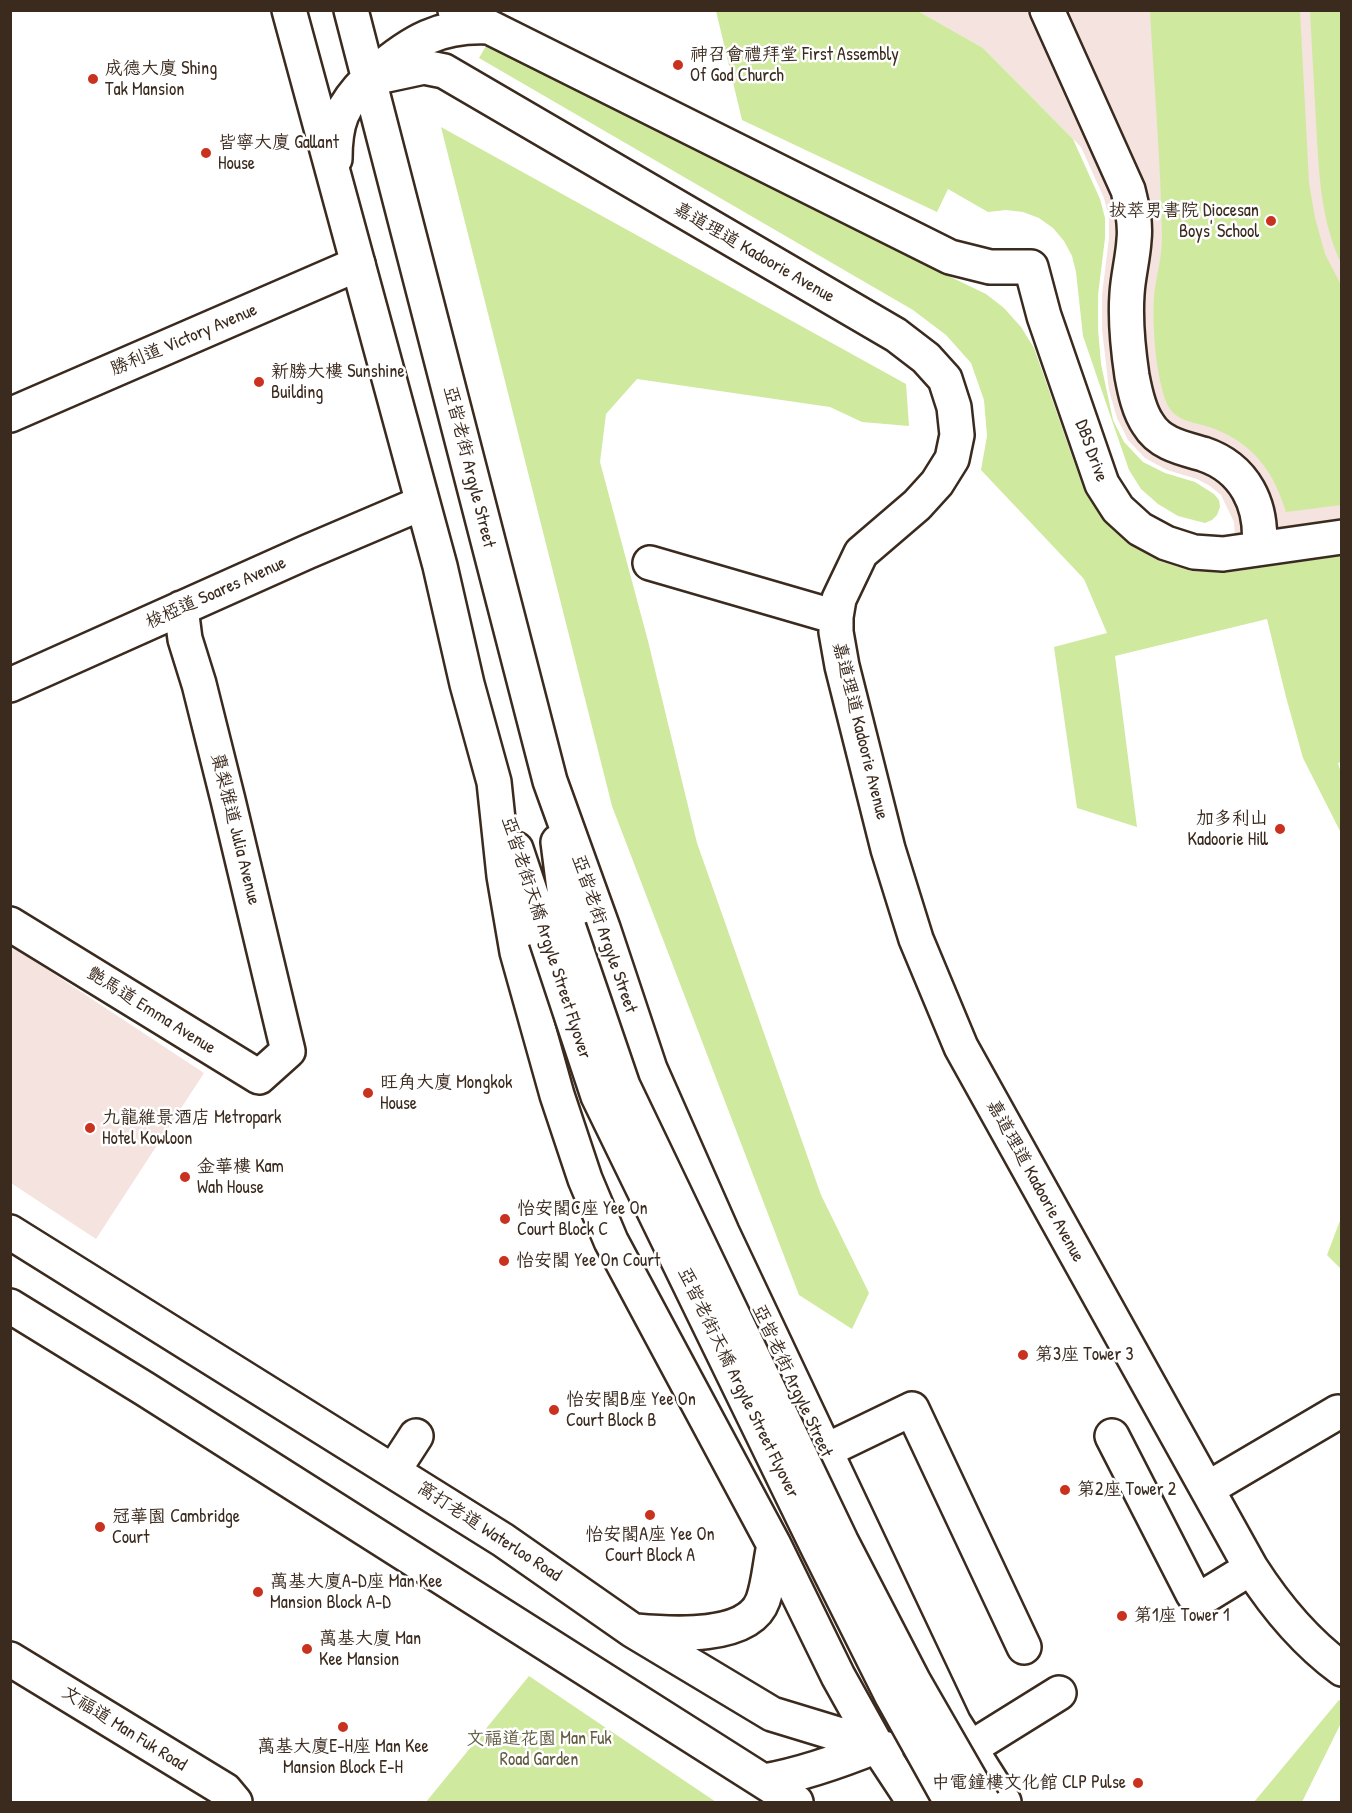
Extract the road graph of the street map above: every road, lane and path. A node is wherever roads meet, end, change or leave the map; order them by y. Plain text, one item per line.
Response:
1 (289, 10) edge
2 (351, 10) edge
3 (455, 10) edge
4 (1047, 10) edge
5 (490, 28) junction
6 (368, 79) junction
7 (336, 181) junction
8 (358, 264) junction
9 (10, 415) edge
10 (422, 503) junction
11 (1341, 537) edge
12 (1259, 548) junction
13 (650, 563) dead end
14 (181, 608) junction
15 (836, 617) junction
16 (10, 685) edge
17 (550, 781) junction
18 (494, 782) junction
19 (10, 924) edge
20 (557, 933) junction
21 (288, 1051) joint
22 (10, 1232) edge
23 (10, 1306) edge
24 (1338, 1412) dead end
25 (416, 1436) dead end
26 (1112, 1436) dead end
27 (825, 1452) junction
28 (394, 1470) junction
29 (1207, 1489) junction
30 (774, 1545) junction
31 (1251, 1568) junction
32 (632, 1630) junction
33 (911, 1633) junction
34 (1024, 1647) dead end
35 (10, 1659) edge
36 (1341, 1670) edge
37 (1059, 1692) dead end
38 (878, 1746) junction
39 (969, 1749) junction
40 (764, 1781) junction
41 (992, 1795) edge
42 (235, 1803) edge
43 (796, 1803) edge
44 (914, 1803) edge
45 (951, 1803) edge

1 - 7 main road
2 - 6 main road, 亞皆老街 Argyle Street
3 - 5 main road
4 - 12 main road
5 - 6 main road
5 - 12 main road, DBS Drive
6 - 7 main road
6 - 15 main road, 嘉道理道 Kadoorie Avenue
6 - 17 main road, 亞皆老街 Argyle Street
7 - 8 main road
8 - 9 main road, 勝利道 Victory Avenue
8 - 10 main road
10 - 14 main road, 梭椏道 Soares Avenue
10 - 18 main road
11 - 12 main road, DBS Drive
13 - 15 main road
14 - 16 main road, 梭椏道 Soares Avenue
14 - 21 main road, 棗梨雅道 Julia Avenue
15 - 29 main road, 嘉道理道 Kadoorie Avenue
17 - 20 main road, 亞皆老街天橋 Argyle Street Flyover
17 - 27 main road, 亞皆老街 Argyle Street
18 - 20 main road, 亞皆老街天橋 Argyle Street Flyover
18 - 30 main road
19 - 21 main road, 艷馬道 Emma Avenue
20 - 41 main road, 亞皆老街天橋 Argyle Street Flyover, bridge
20 - 45 main road, 亞皆老街天橋 Argyle Street Flyover, bridge
22 - 28 main road, 窩打老道 Waterloo Road
23 - 40 main road
24 - 29 main road
25 - 28 main road
26 - 31 main road
27 - 33 main road, 亞皆老街 Argyle Street
27 - 34 main road
28 - 32 main road, 窩打老道 Waterloo Road
29 - 31 main road, 嘉道理道 Kadoorie Avenue
30 - 32 main road
30 - 38 main road
31 - 36 main road, 嘉道理道 Kadoorie Avenue
32 - 38 main road, 窩打老道 Waterloo Road
33 - 38 main road
33 - 39 main road, 亞皆老街 Argyle Street
35 - 42 main road, 文福道 Man Fuk Road
37 - 39 main road
38 - 40 main road
38 - 41 main road, 窩打老道 Waterloo Road
38 - 44 main road
39 - 41 main road, 亞皆老街 Argyle Street
40 - 43 main road

